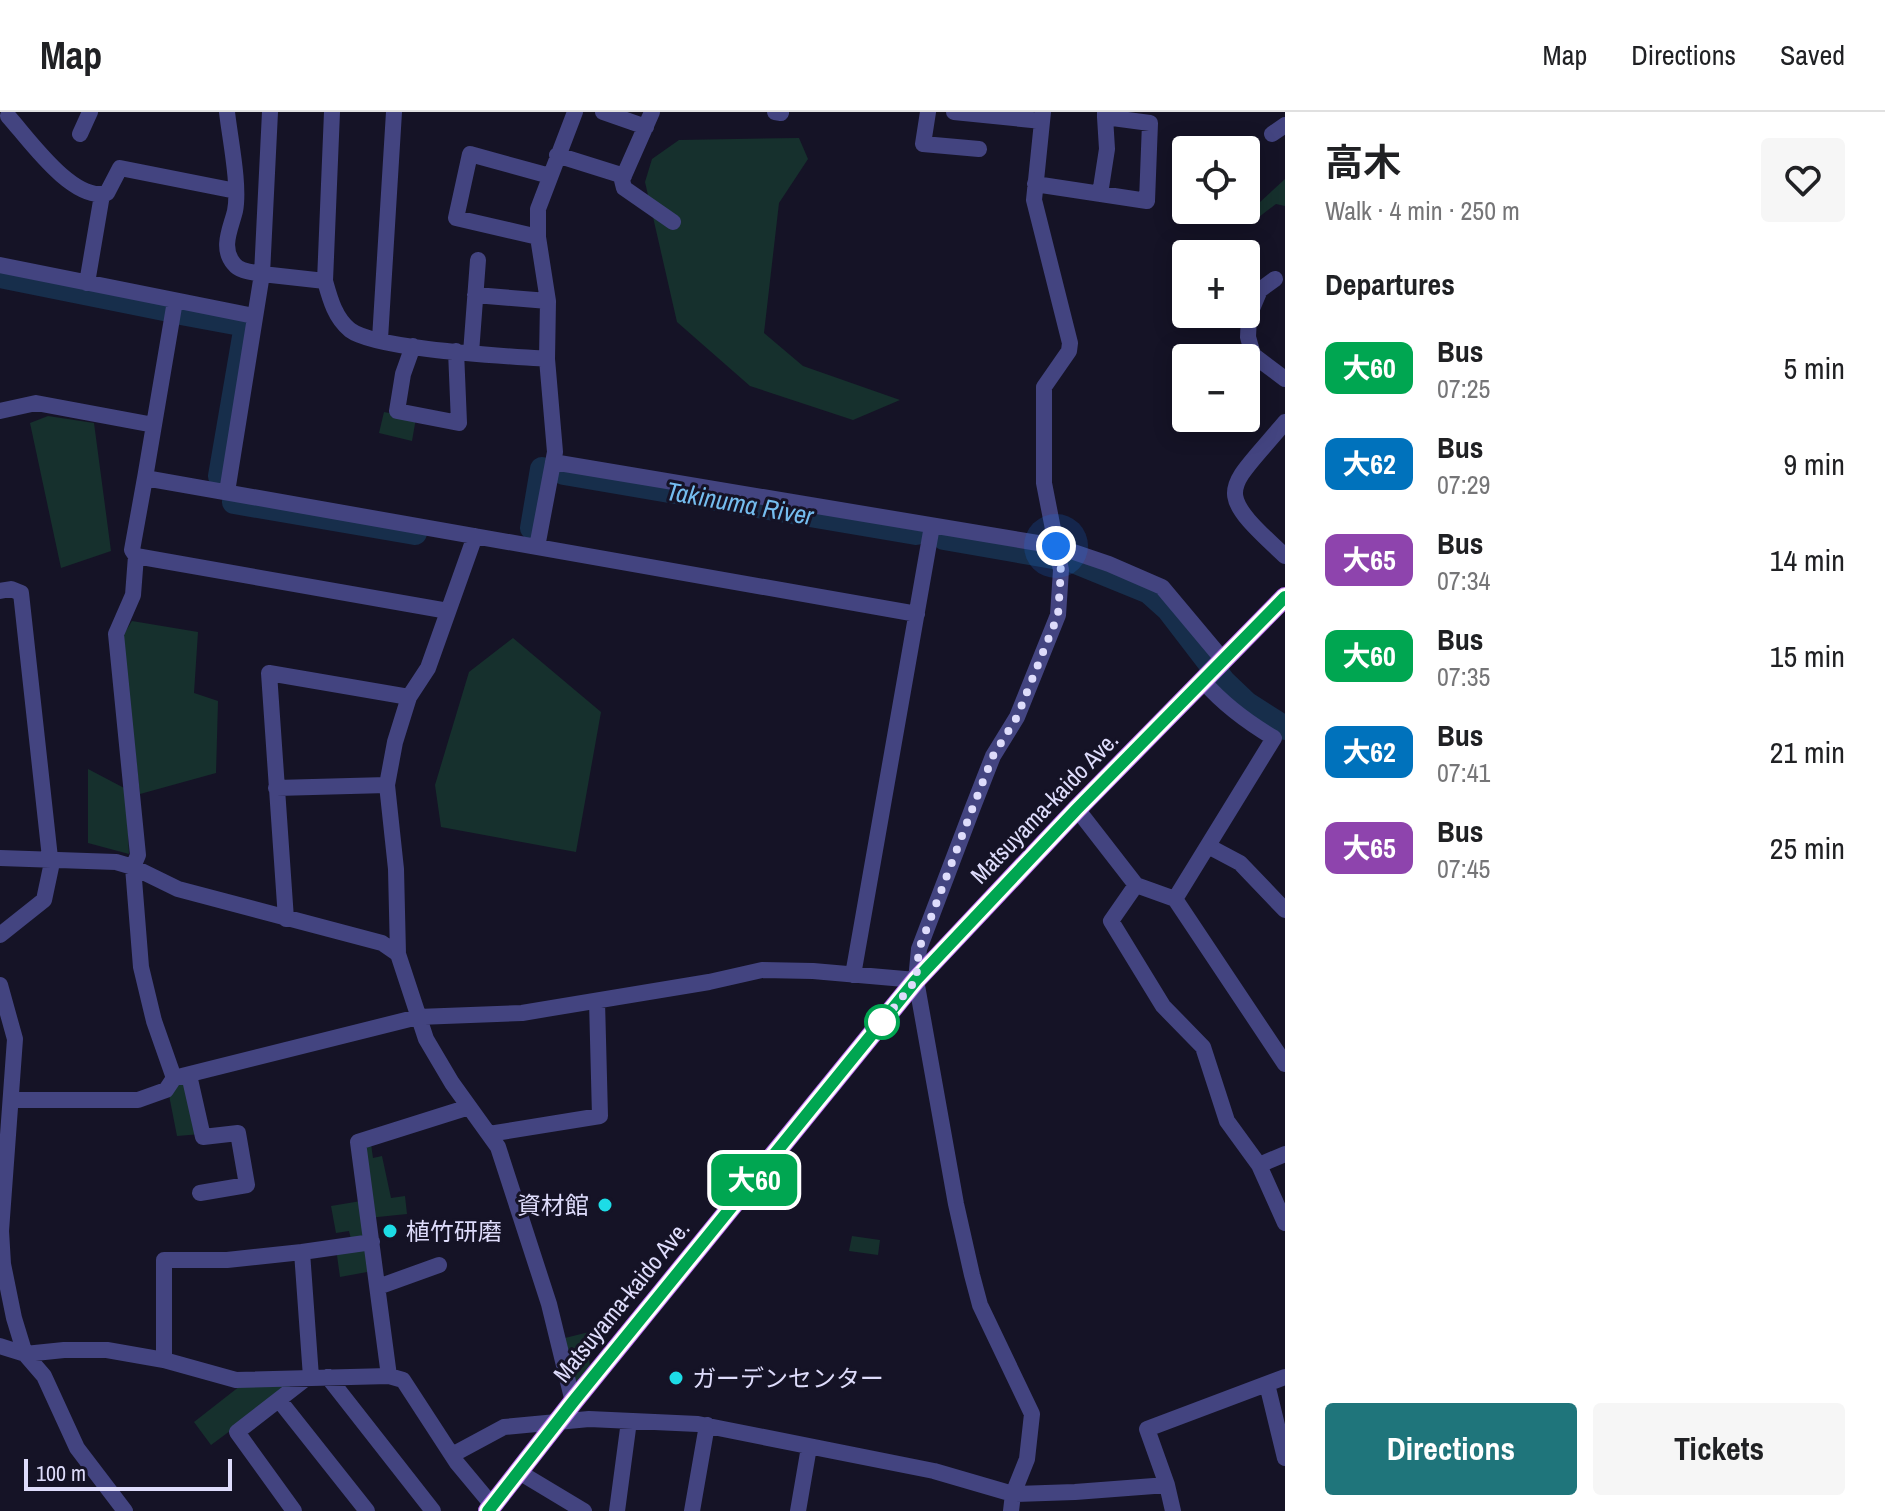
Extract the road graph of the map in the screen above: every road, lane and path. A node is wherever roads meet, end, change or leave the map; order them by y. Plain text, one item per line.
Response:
1 (90, 112) edge
2 (227, 112) edge
3 (270, 112) edge
4 (332, 112) edge
5 (394, 112) edge
6 (575, 112) edge
7 (603, 112) edge
8 (775, 112) edge
9 (928, 112) edge
10 (954, 112) edge
11 (781, 113) edge
12 (1105, 114) edge
13 (7, 116) edge
14 (1043, 116) edge
15 (649, 119) edge
16 (80, 134) dead end
17 (979, 149) dead end
18 (557, 155) junction
19 (550, 176) junction
20 (624, 176) junction
21 (1035, 184) junction
22 (236, 191) junction
23 (1100, 194) junction
24 (102, 195) junction
25 (673, 222) dead end
26 (538, 237) junction
27 (478, 260) dead end
28 (0, 265) edge
29 (262, 274) junction
30 (1275, 279) dead end
31 (325, 281) junction
32 (87, 283) junction
33 (475, 295) junction
34 (175, 301) junction
35 (548, 301) junction
36 (254, 316) junction
37 (380, 339) junction
38 (413, 346) junction
39 (464, 352) junction
40 (547, 359) junction
41 (1285, 379) edge
42 (0, 411) edge
43 (1285, 422) edge
44 (154, 425) junction
45 (553, 462) junction
46 (145, 478) junction
47 (227, 492) junction
48 (932, 526) junction
49 (475, 536) junction
50 (1056, 546) junction
51 (537, 547) junction
52 (136, 556) junction
53 (1285, 556) edge
54 (0, 591) edge
55 (1282, 605) edge
56 (448, 611) junction
57 (917, 614) junction
58 (1214, 672) junction
59 (409, 697) junction
60 (387, 785) junction
61 (276, 788) junction
62 (1077, 809) junction
63 (1208, 846) junction
64 (0, 858) edge
65 (48, 858) junction
66 (133, 867) junction
67 (1136, 885) junction
68 (1175, 899) junction
69 (1285, 910) edge
70 (286, 919) junction
71 (0, 935) edge
72 (398, 954) junction
73 (853, 975) junction
74 (916, 980) junction
75 (1, 992) edge
76 (597, 1001) junction
77 (418, 1017) junction
78 (1285, 1064) edge
79 (182, 1076) junction
80 (11, 1100) junction
81 (469, 1107) junction
82 (489, 1134) junction
83 (4, 1138) edge
84 (1285, 1154) edge
85 (1259, 1165) junction
86 (200, 1193) dead end
87 (1285, 1223) edge
88 (372, 1242) junction
89 (302, 1252) junction
90 (439, 1265) dead end
91 (378, 1287) junction
92 (0, 1346) edge
93 (25, 1354) junction
94 (164, 1360) junction
95 (389, 1376) junction
96 (310, 1377) junction
97 (328, 1377) junction
98 (1285, 1377) edge
99 (1267, 1384) junction
100 (279, 1400) junction
101 (573, 1402) junction
102 (559, 1420) junction
103 (629, 1421) junction
104 (707, 1425) junction
105 (809, 1447) junction
106 (452, 1455) junction
107 (1285, 1458) edge
108 (519, 1472) junction
109 (1167, 1485) junction
110 (1013, 1494) junction
111 (490, 1508) edge
112 (121, 1510) edge
113 (294, 1511) edge
114 (367, 1511) edge
115 (433, 1511) edge
116 (584, 1511) edge
117 (617, 1511) edge
118 (692, 1511) edge
119 (798, 1511) edge
120 (1011, 1511) edge
121 (1173, 1511) edge

1 - 16 street
2 - 22 street
3 - 29 street
4 - 31 street
5 - 37 street
6 - 18 street
7 - 15 street
8 - 11 street
9 - 17 street
10 - 14 street
12 - 23 street
12 - 23 street
13 - 24 street
14 - 21 street
15 - 20 street
18 - 19 street
18 - 20 street
19 - 26 street
19 - 26 street
20 - 25 street
21 - 23 street
21 - 50 street
22 - 24 street
22 - 29 street
24 - 32 street
26 - 35 street
27 - 33 street
28 - 32 street
29 - 31 street
29 - 36 street
30 - 41 street
31 - 37 street
32 - 34 street
33 - 35 street
33 - 39 street
34 - 36 street
34 - 44 street
35 - 40 street
36 - 47 street
37 - 38 street
38 - 39 street
38 - 39 street
39 - 40 street
40 - 45 street
42 - 44 street
43 - 53 street
44 - 46 street
45 - 48 street
45 - 51 street
46 - 47 street
46 - 52 street
47 - 49 street
48 - 50 street
48 - 57 street
49 - 51 street
49 - 56 street
50 - 58 street
50 - 74 street
51 - 57 street
52 - 56 street
52 - 66 street
54 - 65 street
55 - 58 main road, Matsuyama-kaido Ave.
56 - 59 street
57 - 73 street
58 - 62 main road, Matsuyama-kaido Ave.
58 - 63 street
59 - 60 street
59 - 61 street
60 - 61 street
60 - 72 street
61 - 70 street
62 - 67 street
62 - 74 main road, Matsuyama-kaido Ave.
63 - 68 street
63 - 69 street
64 - 65 street
65 - 66 street
65 - 71 street
66 - 70 street
66 - 79 street
67 - 68 street
67 - 85 street
68 - 78 street
70 - 72 street
72 - 77 street
73 - 74 street
73 - 76 street
74 - 101 main road, Matsuyama-kaido Ave.
74 - 110 street
75 - 80 street
76 - 77 street
76 - 82 street
77 - 79 street
77 - 81 street
79 - 80 street
79 - 86 street
80 - 83 street
81 - 82 street
81 - 88 street
82 - 101 street
83 - 93 street
84 - 85 street
85 - 87 street
88 - 89 street
88 - 91 street
89 - 94 street
89 - 96 street
90 - 91 street
91 - 95 street
92 - 93 street
93 - 94 street
93 - 112 street
94 - 96 street
95 - 97 street
95 - 106 street
96 - 97 street
96 - 100 street
97 - 115 street
98 - 99 street
99 - 107 street
99 - 109 street
100 - 113 street
100 - 114 street
101 - 102 main road, Matsuyama-kaido Ave.
102 - 103 street
102 - 106 street
102 - 108 main road, Matsuyama-kaido Ave.
103 - 104 street
103 - 117 street
104 - 105 street
104 - 118 street
105 - 110 street
105 - 119 street
106 - 111 street
108 - 111 main road, Matsuyama-kaido Ave.
108 - 116 street
109 - 110 street
109 - 121 street
110 - 120 street

